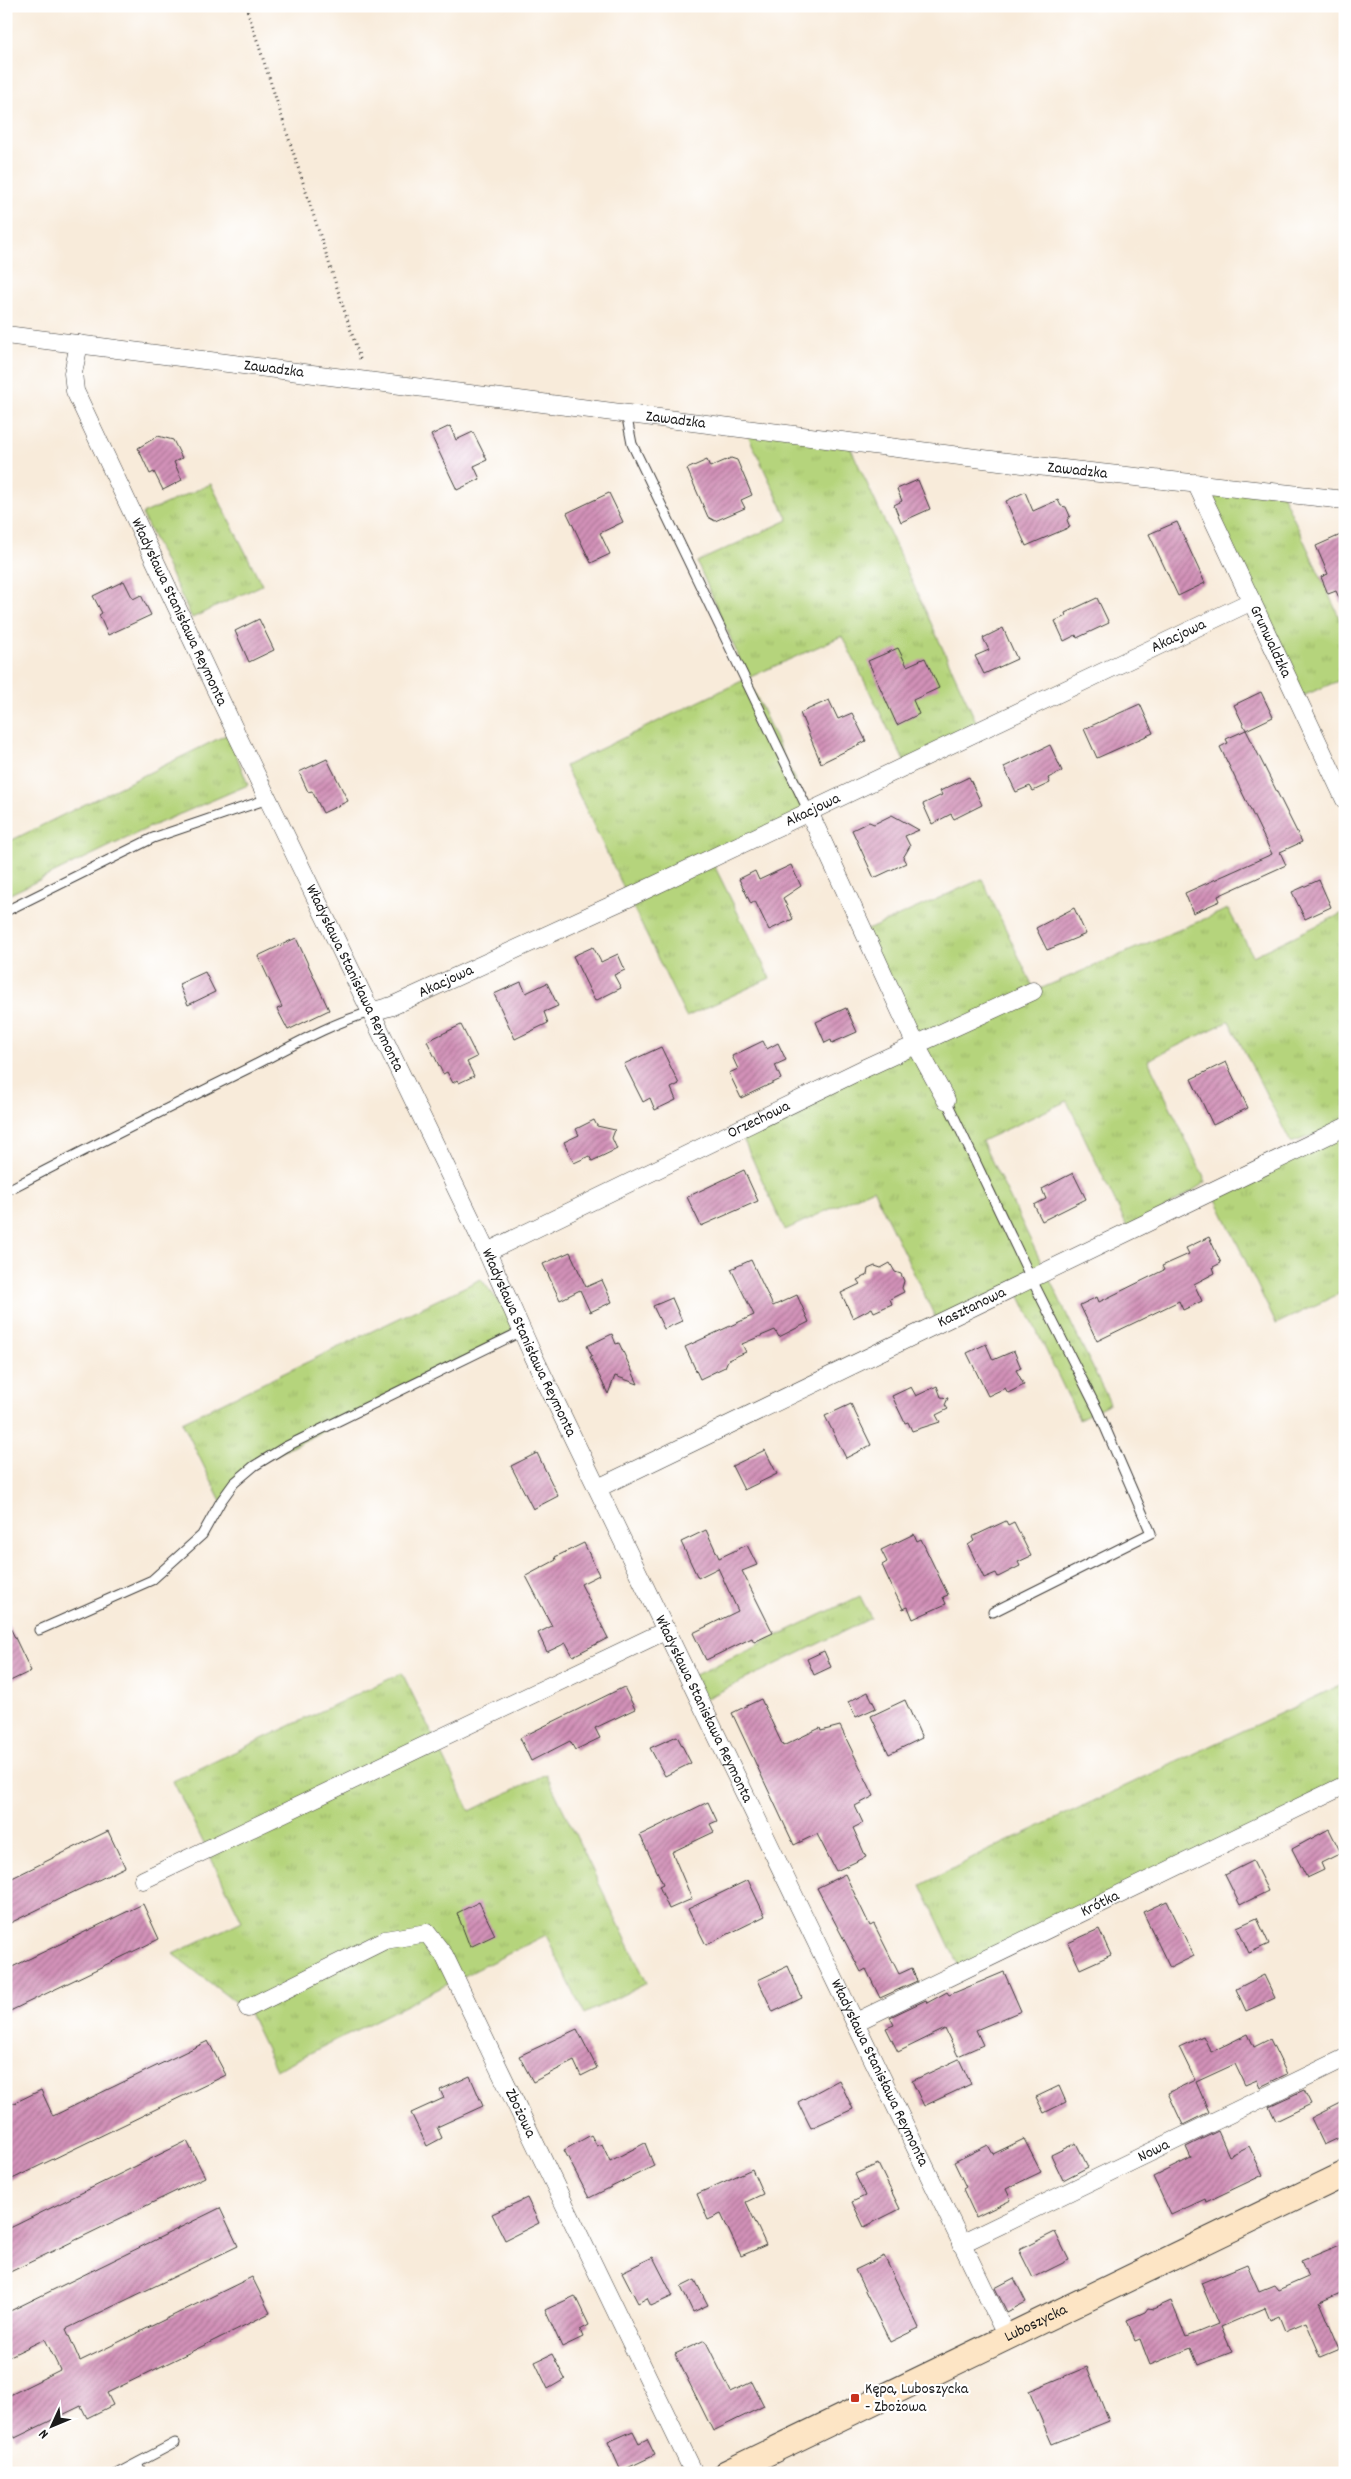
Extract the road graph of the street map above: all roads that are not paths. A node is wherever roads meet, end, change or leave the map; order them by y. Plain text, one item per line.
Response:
1 (6, 335) edge
2 (79, 344) junction
3 (626, 413) junction
4 (1196, 483) junction
5 (1345, 500) edge
6 (1252, 600) junction
7 (268, 799) junction
8 (1345, 800) edge
9 (809, 812) junction
10 (6, 911) edge
11 (1033, 991) dead end
12 (371, 1012) junction
13 (916, 1044) junction
14 (946, 1100) joint
15 (1345, 1127) edge
16 (6, 1190) edge
17 (487, 1252) junction
18 (1031, 1278) junction
19 (522, 1331) junction
20 (598, 1488) junction
21 (992, 1612) dead end
22 (39, 1630) dead end
23 (667, 1630) junction
24 (1345, 1785) edge
25 (143, 1880) dead end
26 (248, 2008) dead end
27 (856, 2022) junction
28 (1345, 2058) edge
29 (1345, 2174) edge
30 (960, 2244) junction
31 (1007, 2337) junction
32 (175, 2443) dead end
33 (137, 2463) junction
34 (738, 2470) edge
35 (118, 2473) edge
36 (141, 2473) edge
37 (694, 2473) edge

1 - 2 street, Zawadzka
2 - 3 street, Zawadzka
2 - 7 street, Władysława Stanisława Reymonta
3 - 4 street, Zawadzka
3 - 9 lane
4 - 5 street, Zawadzka
4 - 6 street, Grunwaldzka
6 - 8 street, Grunwaldzka
6 - 9 street, Akacjowa
7 - 10 lane
7 - 12 street, Władysława Stanisława Reymonta
9 - 12 street, Akacjowa
9 - 13 street
11 - 13 street, Orzechowa
12 - 16 lane
12 - 17 street, Władysława Stanisława Reymonta
13 - 14 street
13 - 17 street, Orzechowa
14 - 18 lane
15 - 18 street, Kasztanowa
17 - 19 street, Władysława Stanisława Reymonta
18 - 20 street, Kasztanowa
18 - 21 lane
19 - 20 street, Władysława Stanisława Reymonta
19 - 22 lane
20 - 23 street, Władysława Stanisława Reymonta
23 - 25 street
23 - 27 street, Władysława Stanisława Reymonta
24 - 27 street, Krótka
26 - 37 street, Zbożowa
27 - 30 street, Władysława Stanisława Reymonta
28 - 30 street, Nowa
29 - 31 street, Luboszycka
30 - 31 street, Władysława Stanisława Reymonta
31 - 34 street, Luboszycka
32 - 33 lane
33 - 35 lane
33 - 36 lane

